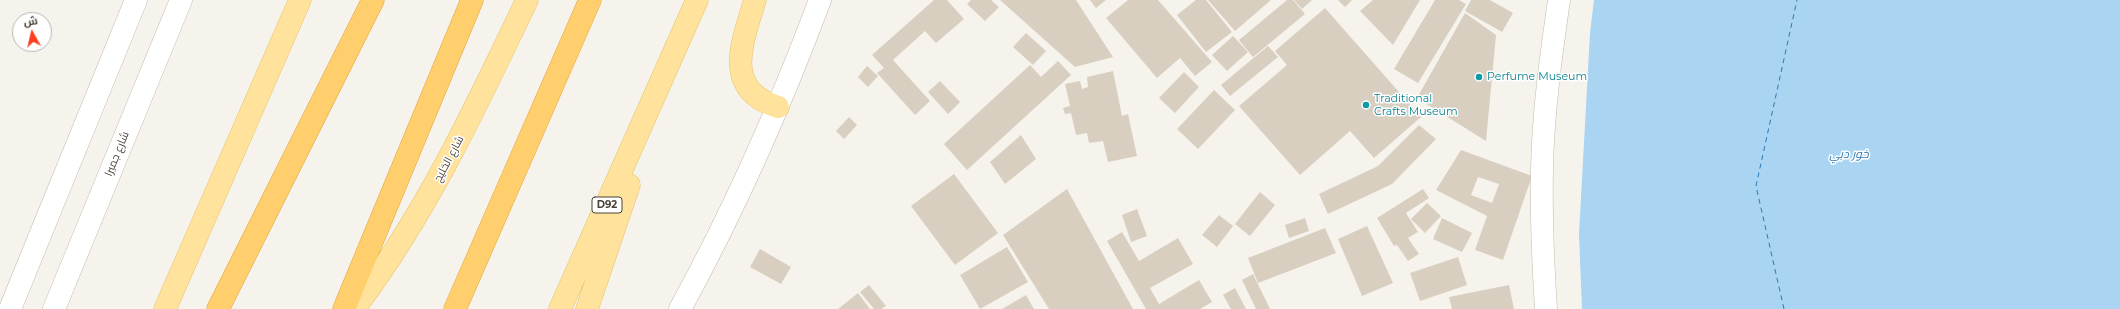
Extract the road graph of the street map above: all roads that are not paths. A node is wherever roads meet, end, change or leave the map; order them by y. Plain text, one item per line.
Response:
1 (136, 0) edge
2 (181, 0) edge
3 (300, 0) edge
4 (372, 0) edge
5 (472, 0) edge
6 (527, 0) edge
7 (590, 0) edge
8 (698, 0) edge
9 (755, 0) edge
10 (820, 0) edge
11 (1559, 0) edge
12 (653, 101) junction
13 (778, 107) junction
14 (10, 309) edge
15 (54, 309) edge
16 (165, 309) edge
17 (218, 309) edge
18 (344, 309) edge
19 (354, 309) edge
20 (455, 309) edge
21 (560, 309) edge
22 (587, 309) edge
23 (680, 309) edge
24 (1546, 309) edge

1 - 14 street
2 - 15 street, شارع جميرا
3 - 16 main road
4 - 17 highway
5 - 18 highway
6 - 19 main road, شارع الخليج
7 - 20 highway
8 - 12 main road, D92
9 - 13 main road
10 - 13 street
11 - 24 street
12 - 21 main road, D92
12 - 22 main road, D92
13 - 23 street

